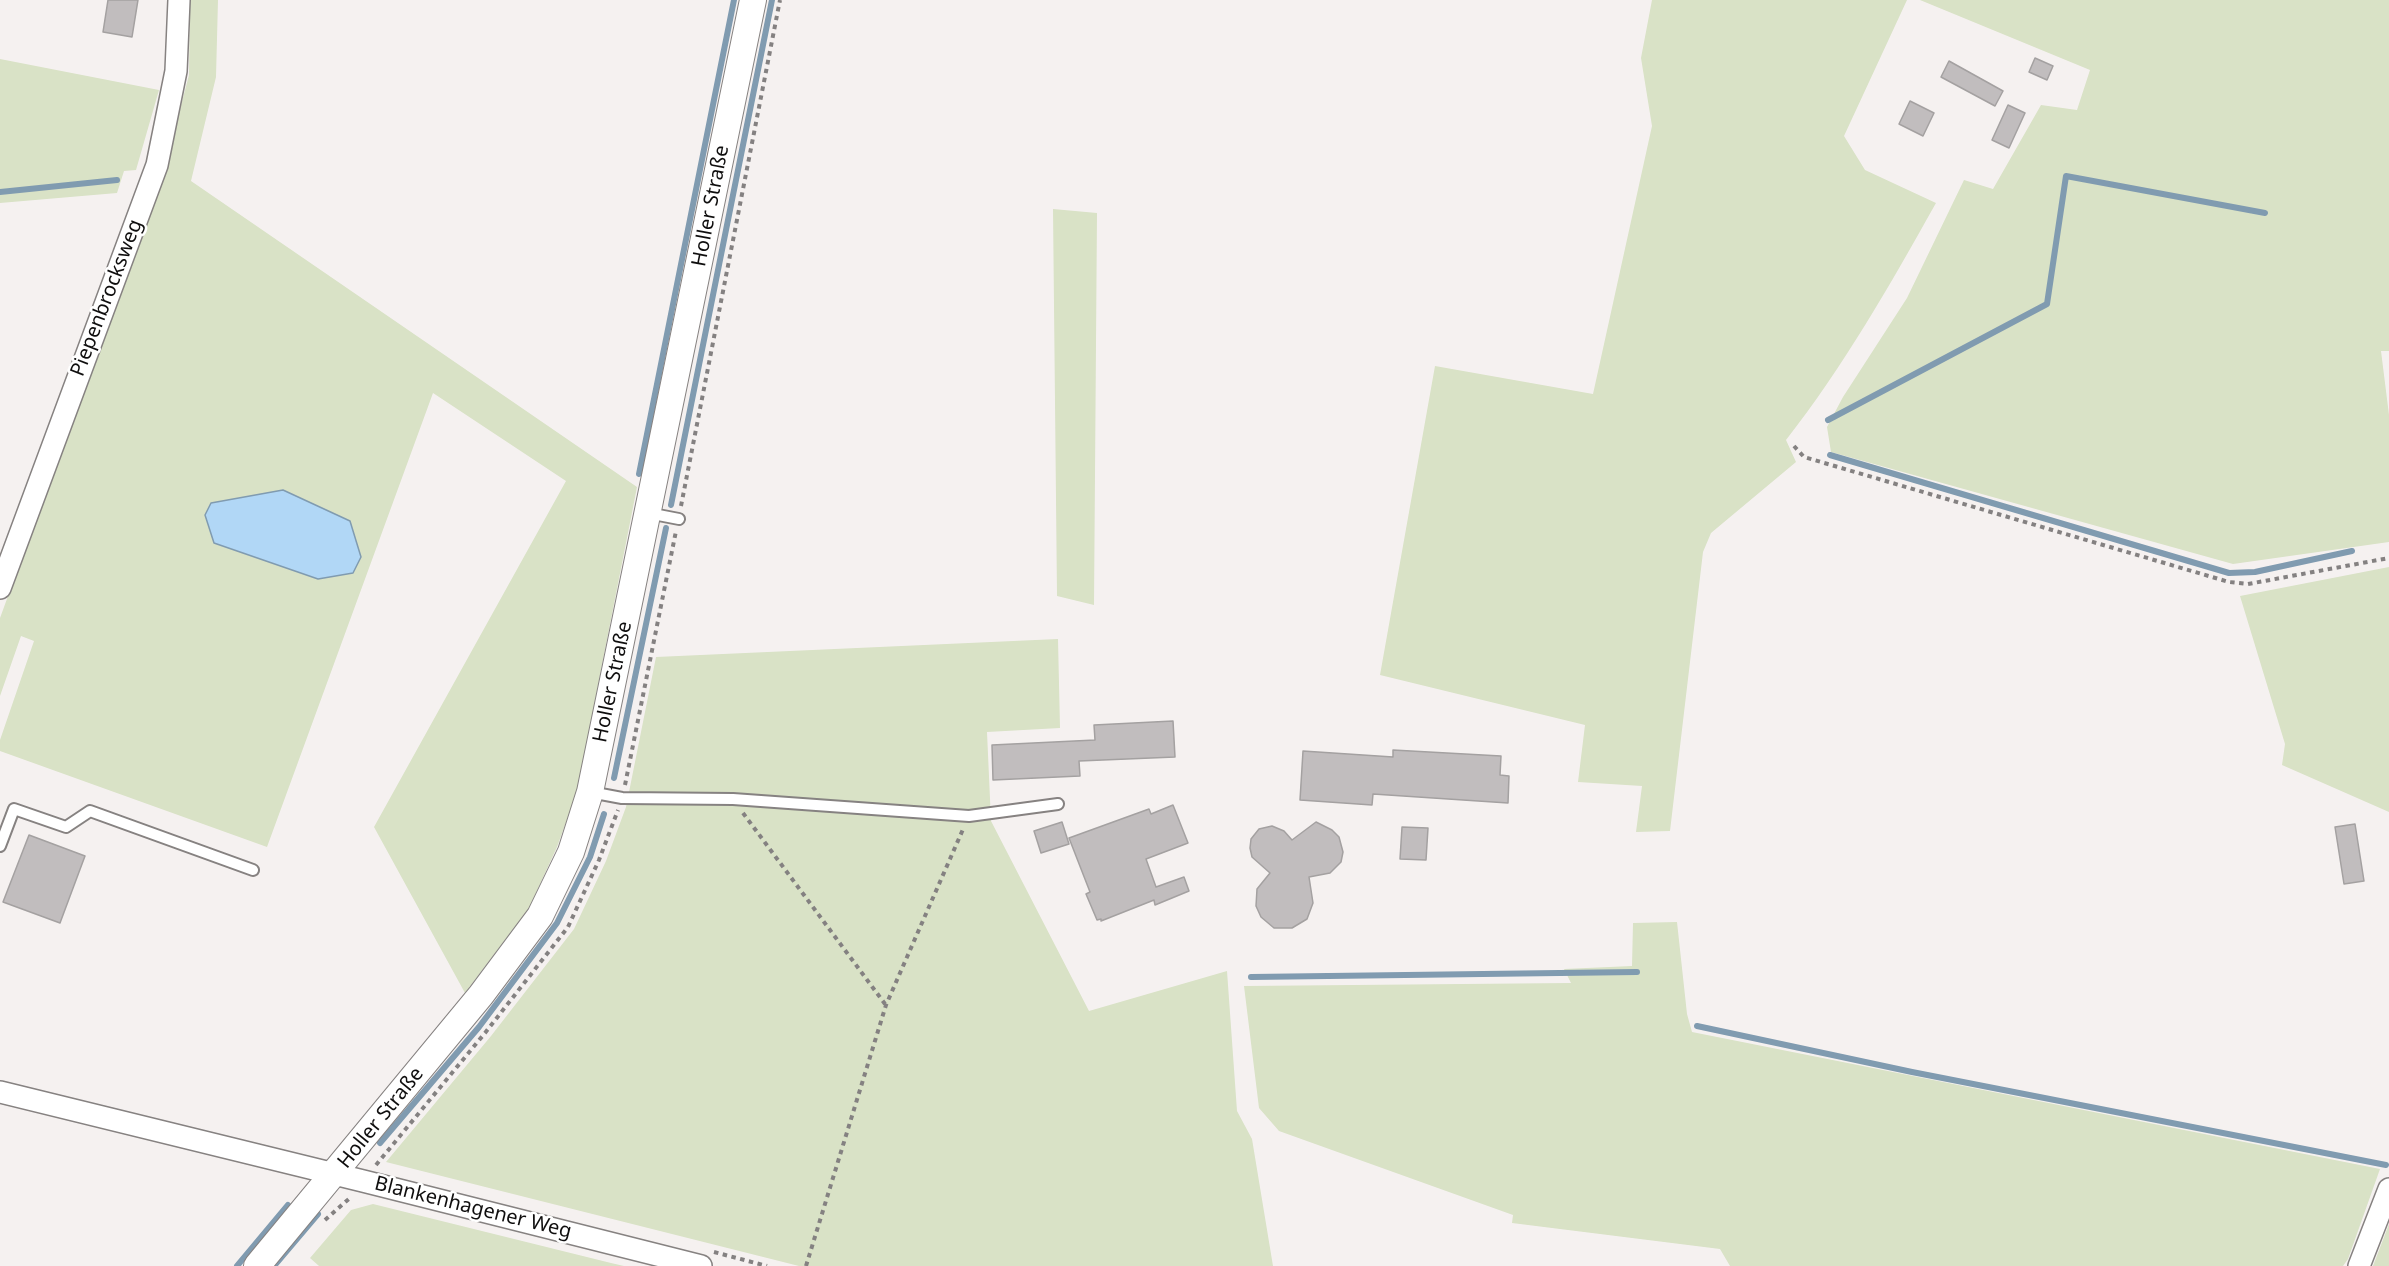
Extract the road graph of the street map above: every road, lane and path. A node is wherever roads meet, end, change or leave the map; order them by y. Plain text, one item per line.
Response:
1 (179, 0) edge
2 (753, 0) edge
3 (1794, 446) dead end
4 (648, 513) junction
5 (679, 519) dead end
6 (2389, 558) edge
7 (0, 588) edge
8 (590, 792) junction
9 (733, 799) junction
10 (1058, 804) dead end
11 (969, 816) junction
12 (0, 846) edge
13 (253, 870) dead end
14 (886, 1005) junction
15 (0, 1092) edge
16 (335, 1174) junction
17 (363, 1181) junction
18 (2389, 1189) edge
19 (320, 1227) dead end
20 (257, 1266) edge
21 (700, 1266) edge
22 (806, 1266) edge
23 (2359, 1266) edge

1 - 7 street, Piepenbrocksweg
2 - 4 street, Holler Straße
3 - 6 path
4 - 5 lane
4 - 8 street, Holler Straße
8 - 9 lane
8 - 16 street, Holler Straße
9 - 11 lane
9 - 14 path
10 - 11 lane
11 - 14 path
12 - 13 lane
14 - 22 path
15 - 16 street, Blankenhagener Weg
16 - 17 street, Blankenhagener Weg
16 - 20 street, Holler Straße
17 - 19 path
17 - 21 street, Blankenhagener Weg
18 - 23 street

